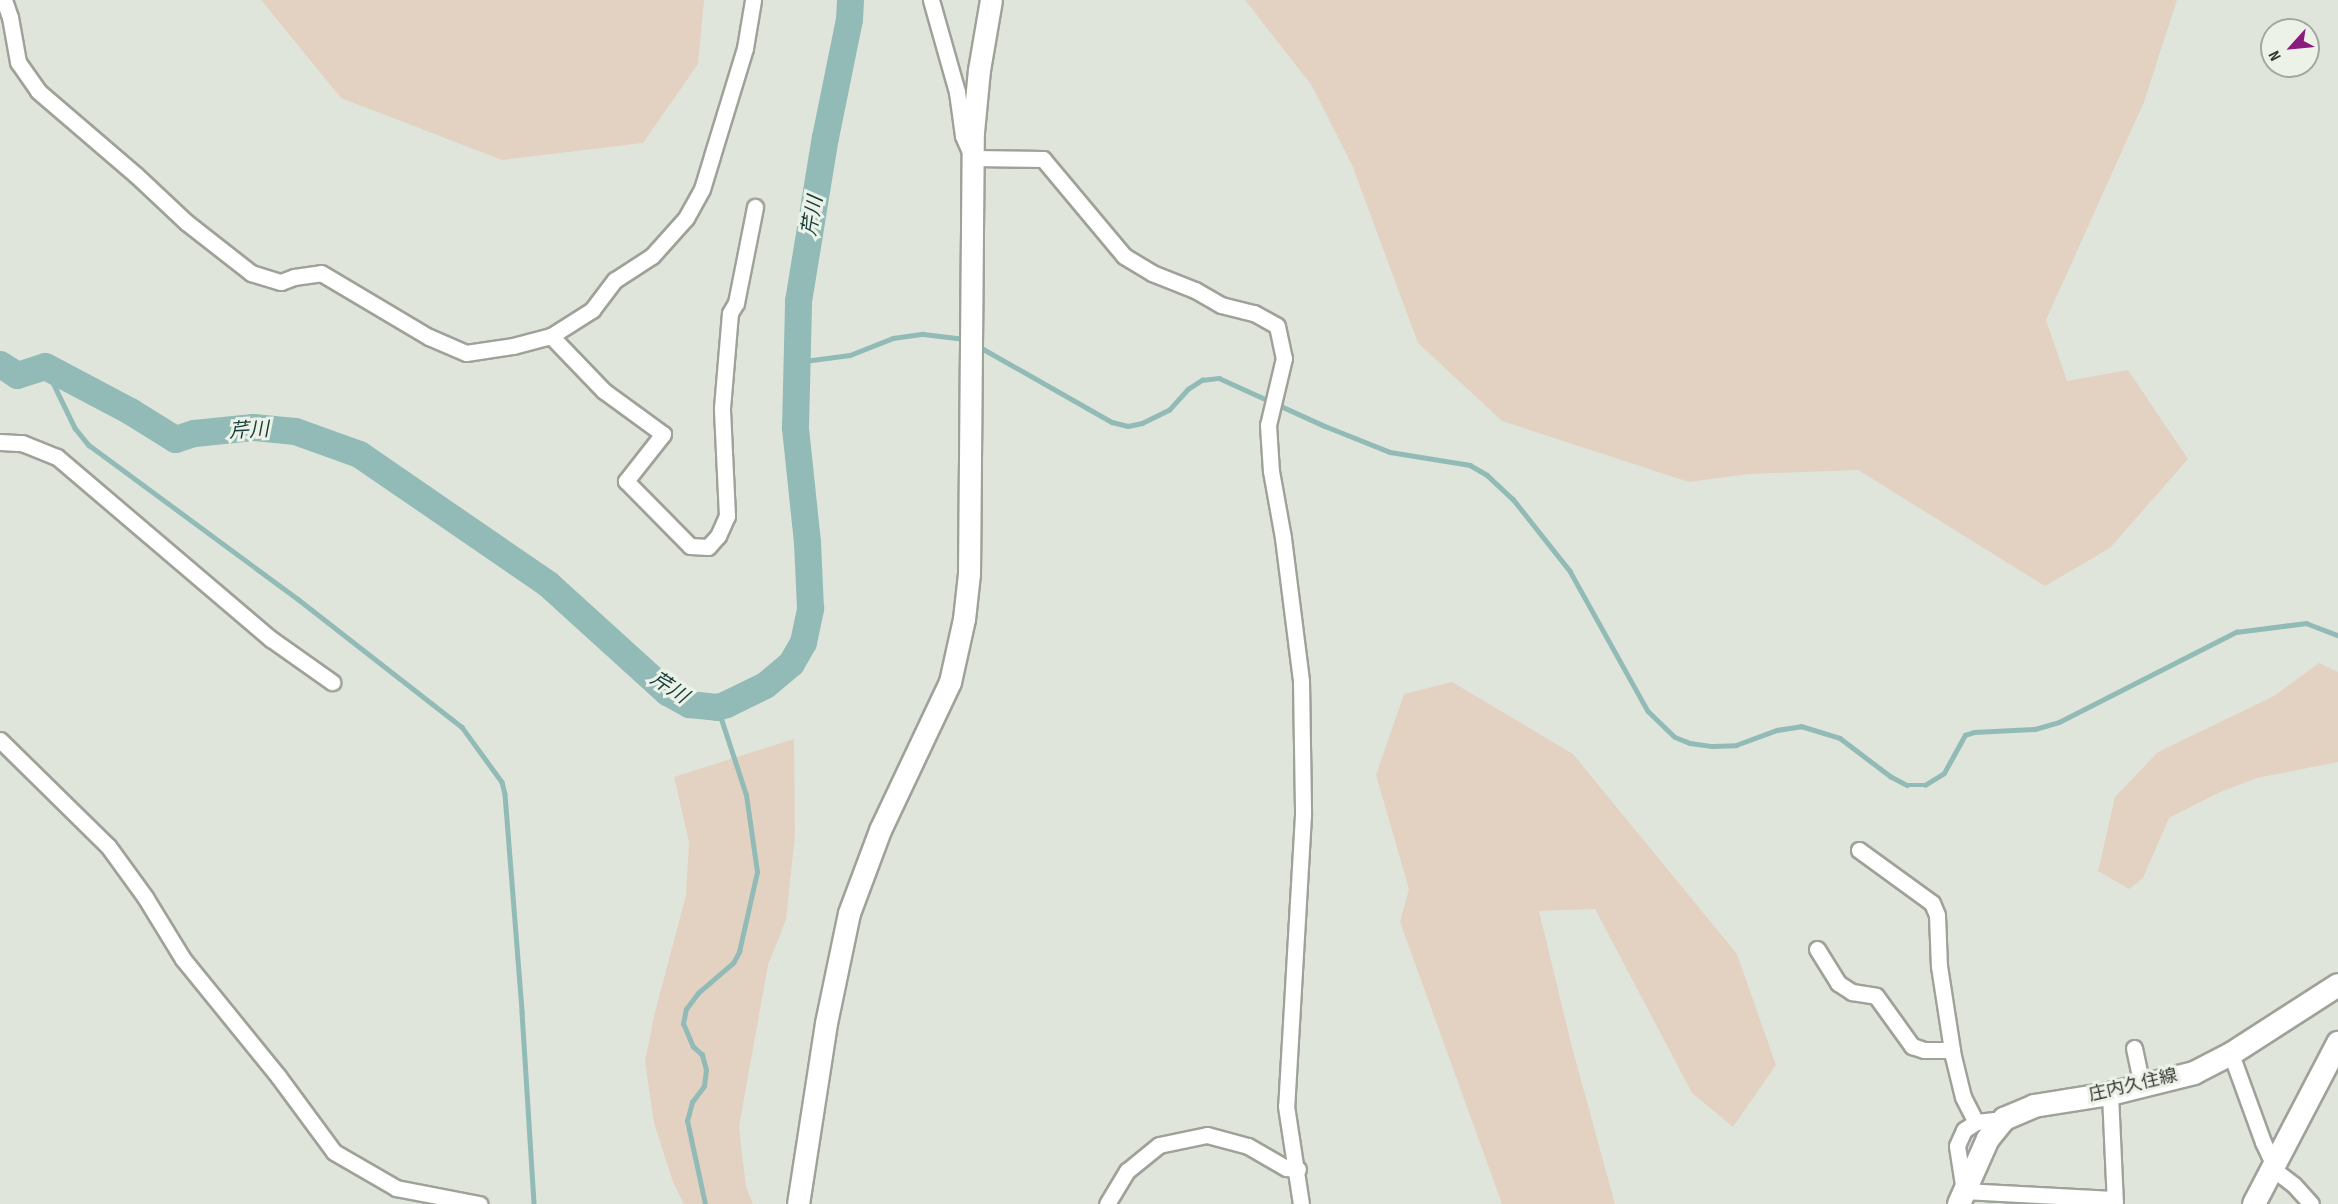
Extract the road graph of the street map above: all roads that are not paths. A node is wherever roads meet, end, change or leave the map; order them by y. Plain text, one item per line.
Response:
1 (4, 0) edge
2 (753, 0) edge
3 (932, 0) edge
4 (991, 0) edge
5 (973, 158) junction
6 (755, 207) dead end
7 (551, 336) junction
8 (0, 442) edge
9 (332, 682) dead end
10 (0, 740) edge
11 (1859, 850) dead end
12 (1817, 949) dead end
13 (2338, 985) edge
14 (2338, 1043) edge
15 (2134, 1048) dead end
16 (1952, 1050) junction
17 (2231, 1054) junction
18 (2142, 1085) junction
19 (2110, 1094) junction
20 (2004, 1119) junction
21 (1976, 1122) junction
22 (2274, 1166) junction
23 (1298, 1169) junction
24 (1961, 1198) edge
25 (2114, 1202) edge
26 (479, 1204) edge
27 (798, 1204) edge
28 (1107, 1204) edge
29 (1301, 1204) edge
30 (2254, 1204) edge
31 (2311, 1204) edge

1 - 7 street
2 - 7 street
3 - 5 street
4 - 5 street
5 - 23 street
5 - 27 street
6 - 7 street
8 - 9 street
10 - 26 street
11 - 16 street
12 - 16 street
13 - 17 main road, 庄内久住線
14 - 22 main road
15 - 18 street
16 - 21 street
17 - 18 main road, 庄内久住線
17 - 22 street
18 - 19 main road, 庄内久住線
19 - 20 main road, 庄内久住線
19 - 25 street
20 - 21 street
20 - 24 main road, 庄内久住線
21 - 24 street
22 - 30 main road
22 - 31 street
23 - 28 street
23 - 29 street
24 - 25 street

